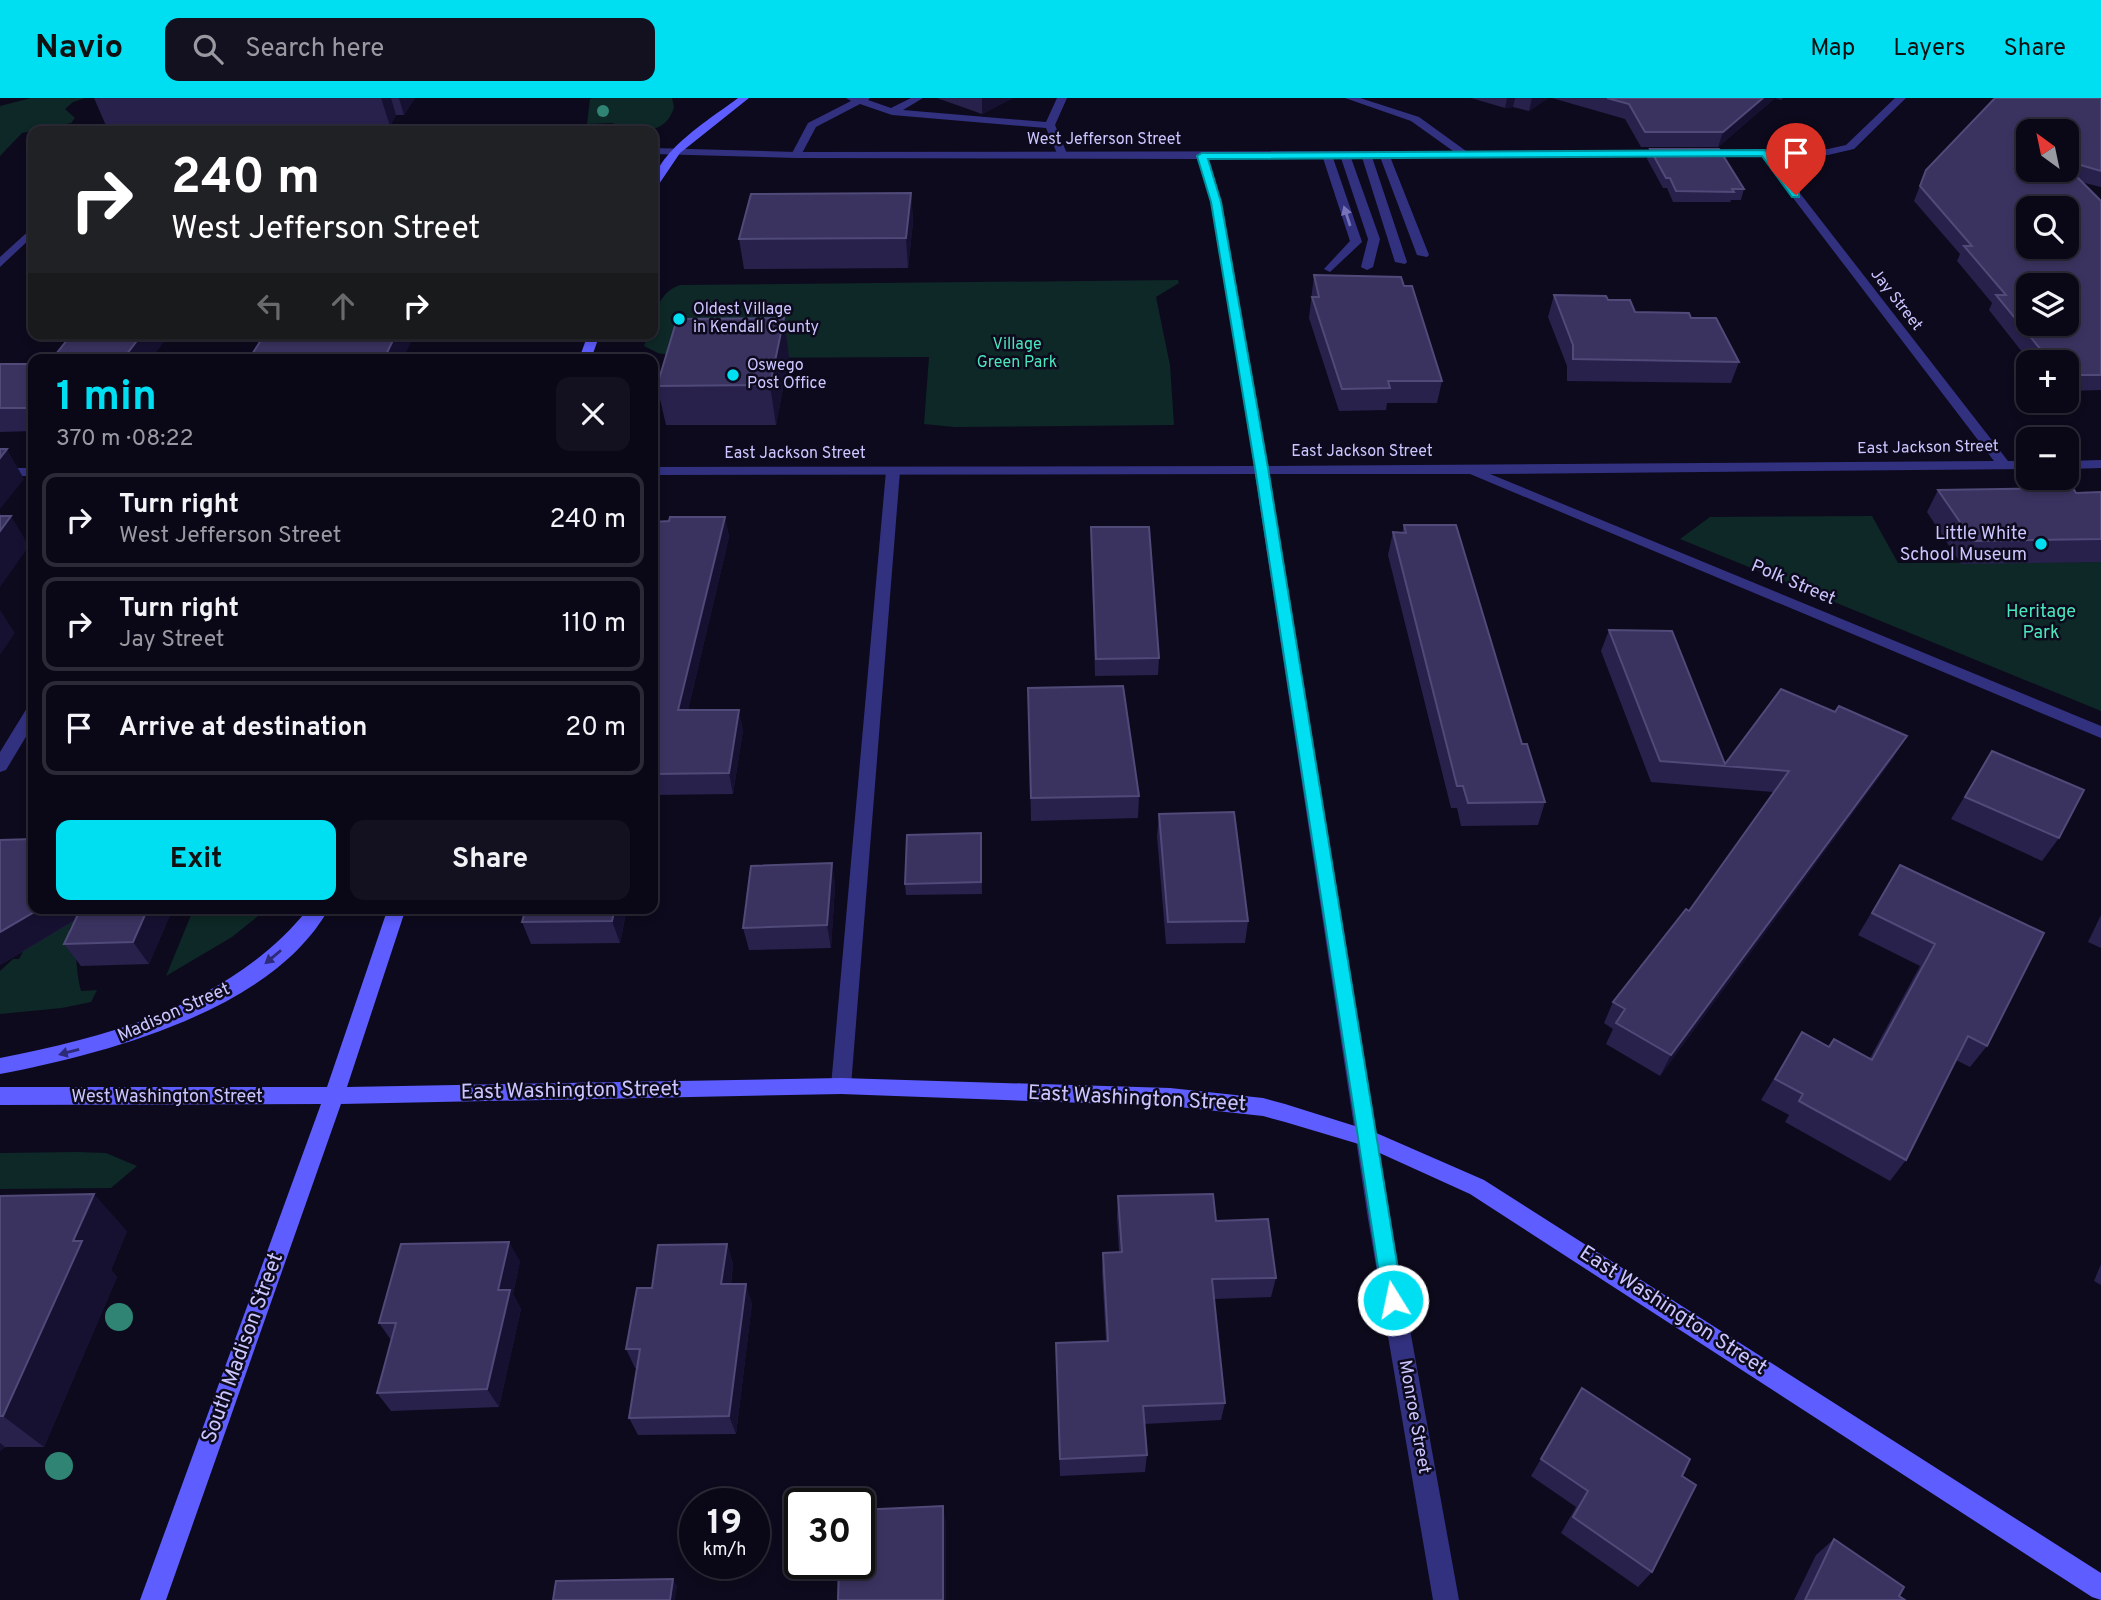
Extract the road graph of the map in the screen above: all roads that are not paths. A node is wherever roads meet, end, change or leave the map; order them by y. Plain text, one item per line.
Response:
1 (744, 98) edge
2 (918, 98) edge
3 (1062, 98) edge
4 (1350, 98) edge
5 (1901, 98) edge
6 (859, 99) edge
7 (892, 112) junction
8 (1050, 125) junction
9 (658, 151) edge
10 (676, 151) junction
11 (1462, 153) junction
12 (1765, 153) junction
13 (1366, 154) junction
14 (1384, 154) junction
15 (796, 155) junction
16 (1327, 155) junction
17 (1345, 155) junction
18 (1063, 156) junction
19 (1202, 156) junction
20 (658, 178) edge
21 (28, 235) edge
22 (1423, 255) dead end
23 (1401, 262) dead end
24 (0, 264) edge
25 (1367, 267) dead end
26 (1330, 269) dead end
27 (2101, 464) edge
28 (2004, 465) junction
29 (2016, 465) edge
30 (2079, 465) edge
31 (1262, 468) junction
32 (1470, 470) junction
33 (658, 471) edge
34 (893, 471) junction
35 (0, 472) edge
36 (28, 472) edge
37 (28, 723) edge
38 (2101, 732) edge
39 (0, 765) edge
40 (315, 914) edge
41 (395, 914) edge
42 (0, 1066) edge
43 (841, 1086) junction
44 (0, 1096) edge
45 (334, 1096) junction
46 (1367, 1138) junction
47 (2101, 1588) edge
48 (153, 1600) edge
49 (1446, 1600) edge

1 - 10 street
2 - 7 street
3 - 8 street
4 - 11 street
5 - 12 street, West Jefferson Street
6 - 7 street
6 - 15 street
7 - 8 street
8 - 18 street
9 - 10 street, West Jefferson Street
10 - 15 street, West Jefferson Street
10 - 20 street
11 - 12 street, West Jefferson Street
11 - 14 street, West Jefferson Street
12 - 28 street, Jay Street
13 - 14 street, West Jefferson Street
13 - 17 street, West Jefferson Street
13 - 23 street
14 - 22 street
15 - 18 street, West Jefferson Street
16 - 17 street, West Jefferson Street
16 - 19 street, West Jefferson Street
26 -> 16 street
17 - 25 street
18 - 19 street, West Jefferson Street
19 - 31 street, Monroe Street
21 - 24 street
27 - 30 street
28 - 29 street, East Jackson Street
28 - 32 street, East Jackson Street
31 - 32 street, East Jackson Street
31 - 34 street, East Jackson Street
31 - 46 street, Monroe Street
32 - 38 street, Polk Street
33 - 34 street, East Jackson Street
34 - 43 street
35 - 36 street
37 - 39 street
40 -> 42 street, Madison Street
41 - 45 street
43 - 45 street, East Washington Street
43 - 46 street, East Washington Street
44 - 45 street, West Washington Street
45 - 48 street, South Madison Street
46 - 47 street, East Washington Street
46 - 49 street, Monroe Street

